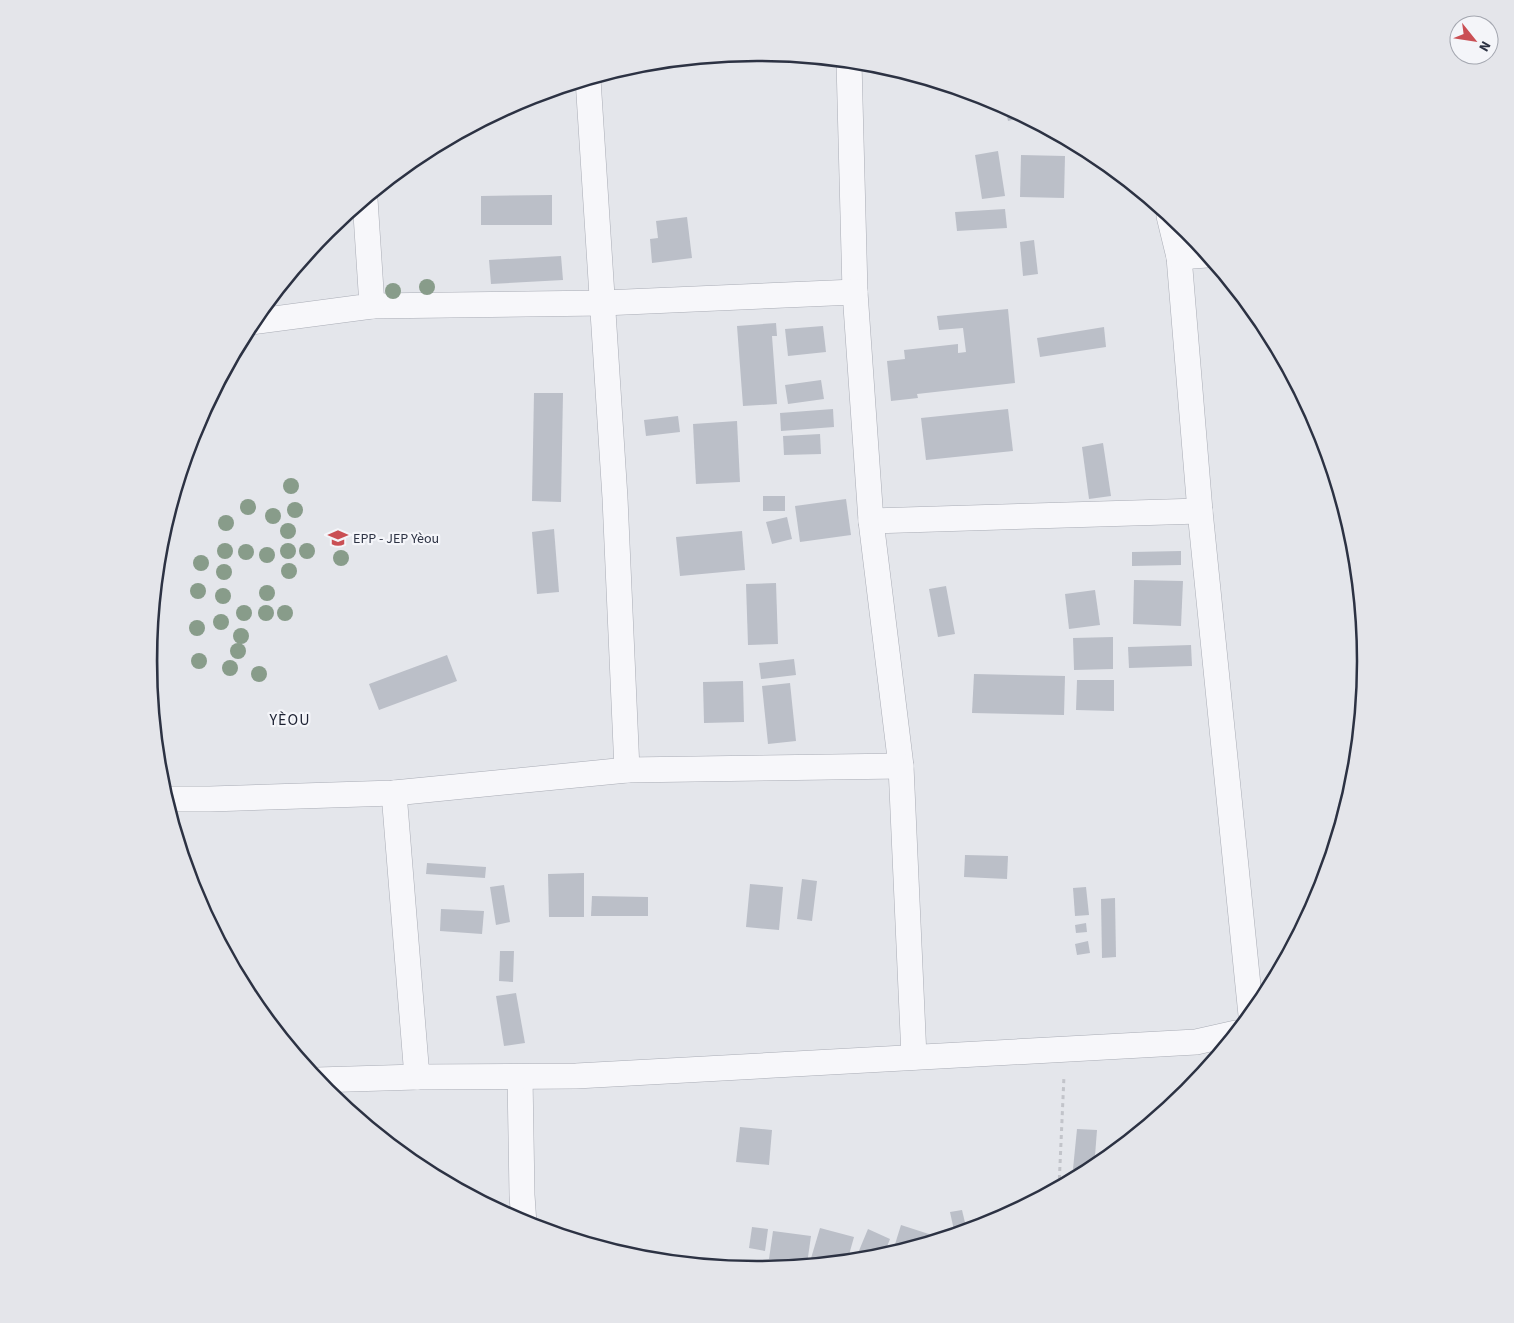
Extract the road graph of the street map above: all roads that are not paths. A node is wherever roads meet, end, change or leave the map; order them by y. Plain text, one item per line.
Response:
1 (849, 69) edge
2 (588, 86) edge
3 (365, 206) edge
4 (1172, 228) edge
5 (1198, 256) edge
6 (1179, 257) junction
7 (855, 292) junction
8 (603, 303) junction
9 (372, 306) junction
10 (263, 320) edge
11 (1200, 511) junction
12 (871, 521) junction
13 (902, 766) junction
14 (628, 770) junction
15 (394, 794) junction
16 (173, 799) edge
17 (1250, 1004) edge
18 (1226, 1035) edge
19 (914, 1057) junction
20 (418, 1077) junction
21 (520, 1077) junction
22 (327, 1080) edge
23 (523, 1214) edge

1 - 7 street
2 - 8 street
3 - 9 street
4 - 6 street
5 - 6 street
6 - 11 street
7 - 8 street
7 - 12 street
8 - 9 street
8 - 14 street
9 - 10 street
11 - 12 street
11 - 17 street
12 - 13 street
13 - 14 street
13 - 19 street
14 - 15 street
15 - 16 street
15 - 20 street
18 - 19 street
19 - 21 street
20 - 21 street
20 - 22 street
21 - 23 street

